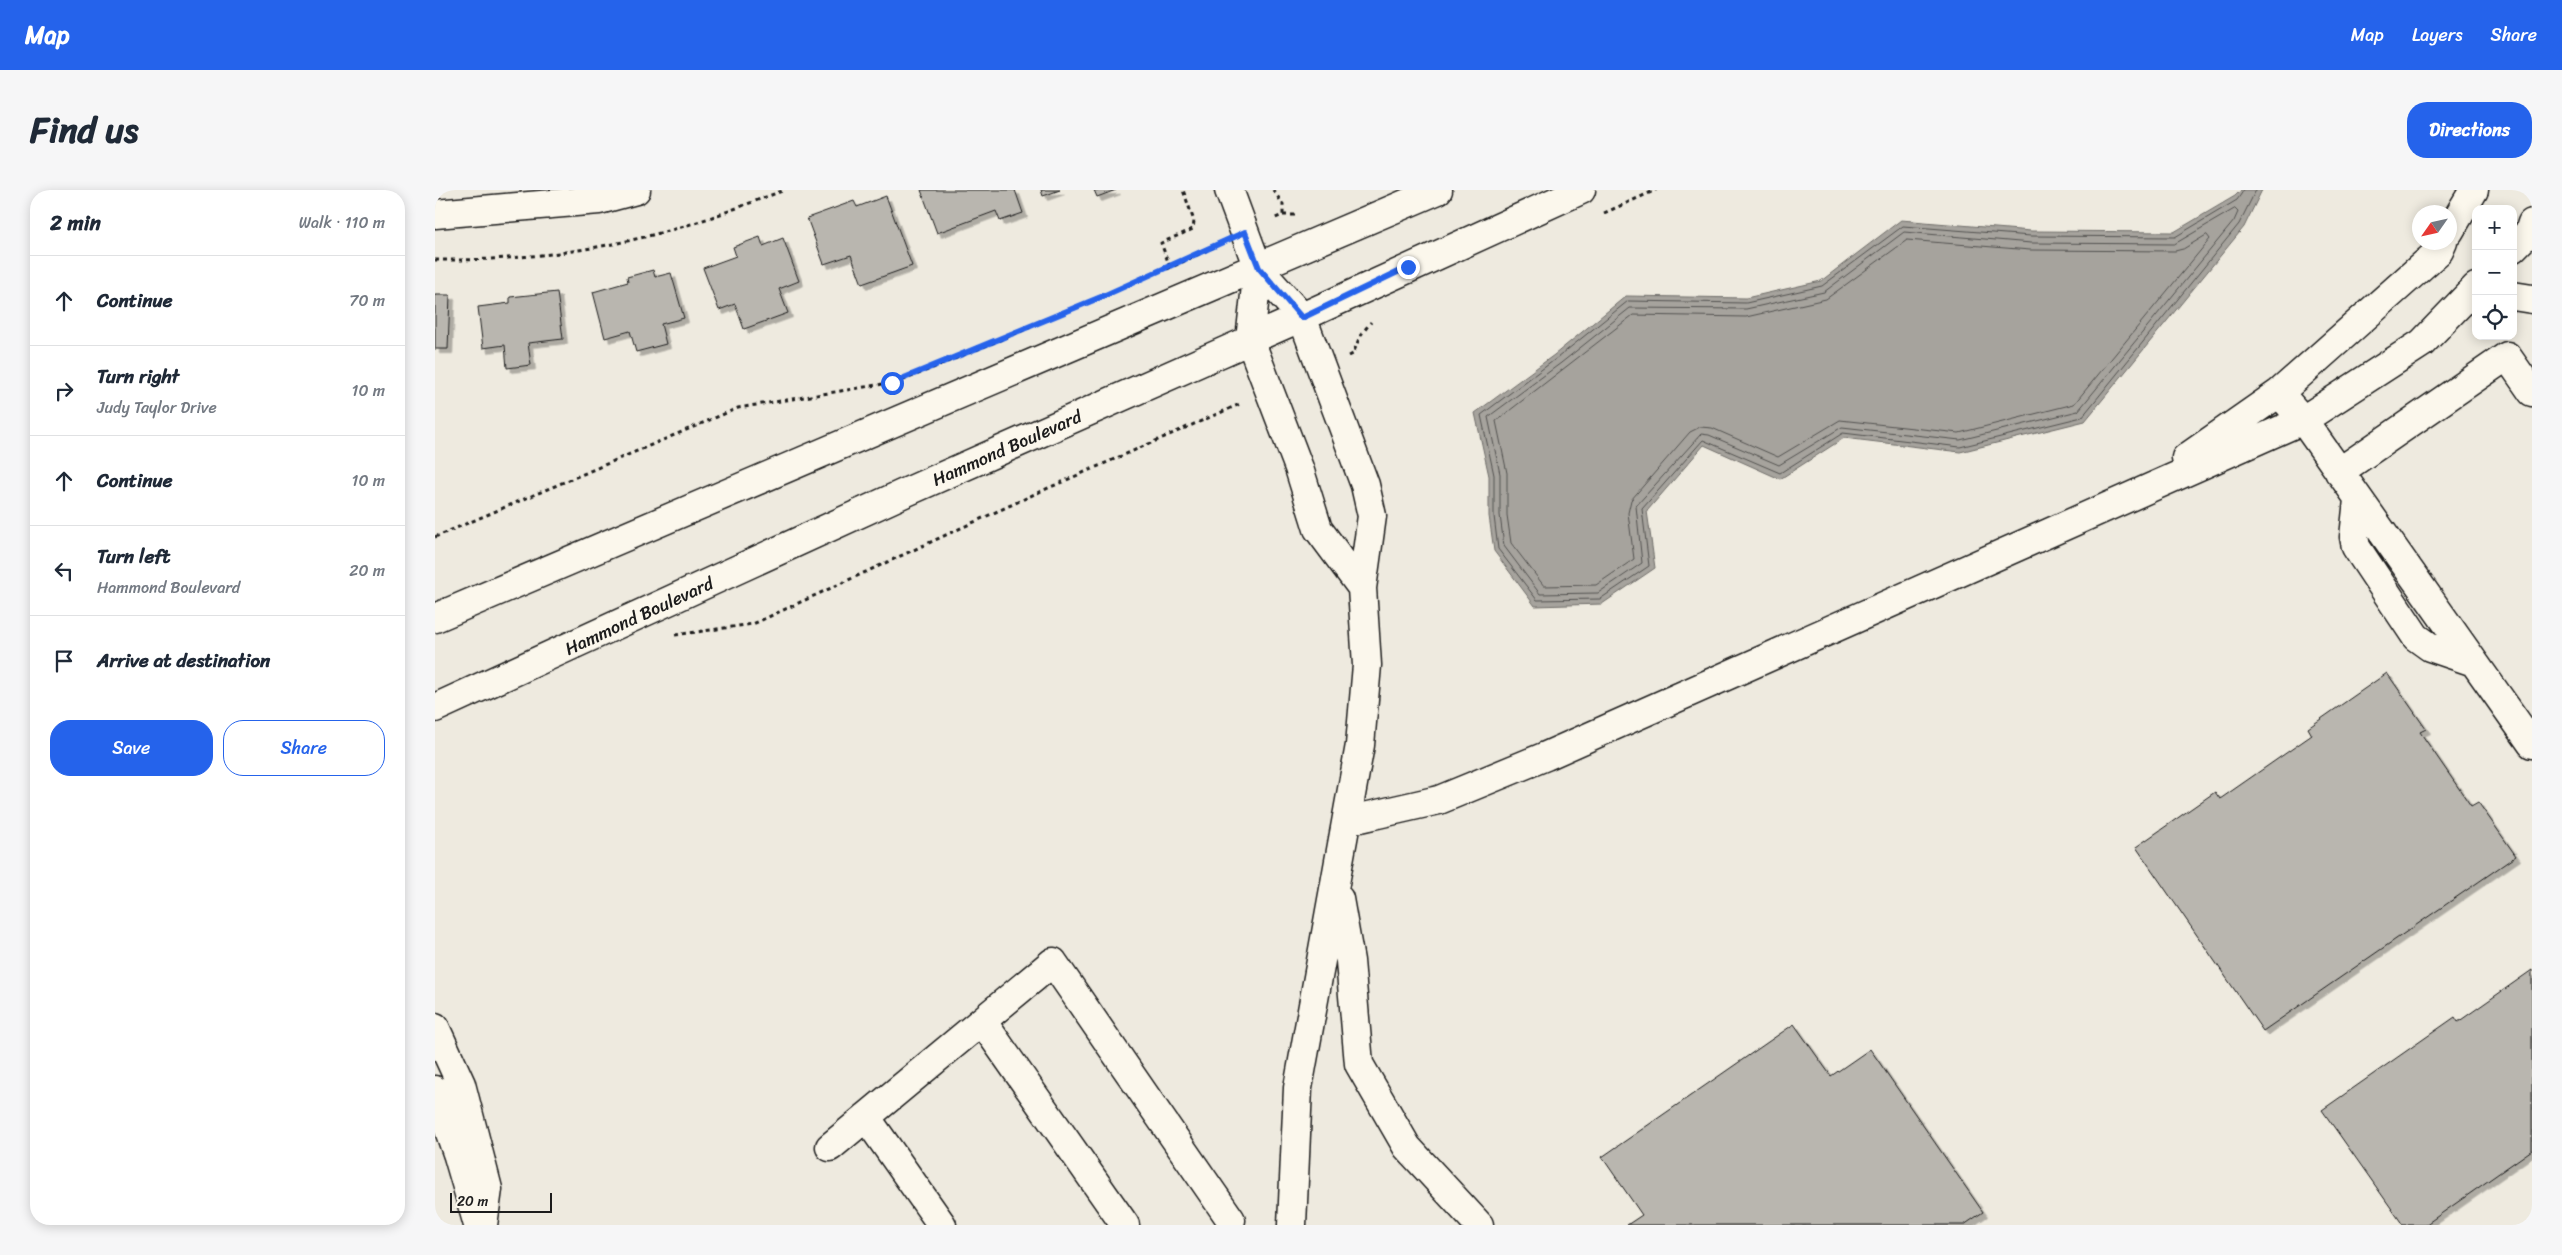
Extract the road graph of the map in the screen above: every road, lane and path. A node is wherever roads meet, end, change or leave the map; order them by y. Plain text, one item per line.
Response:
1 (637, 190) edge
2 (785, 190) edge
3 (1183, 190) edge
4 (1229, 190) edge
5 (1273, 190) edge
6 (1438, 190) edge
7 (1581, 190) edge
8 (1657, 190) edge
9 (2474, 190) edge
10 (435, 214) edge
11 (1598, 215) dead end
12 (2457, 219) edge
13 (2532, 223) edge
14 (1245, 232) junction
15 (2517, 244) edge
16 (2439, 250) edge
17 (435, 260) edge
18 (1170, 267) junction
19 (1259, 268) junction
20 (1161, 271) dead end
21 (2470, 297) edge
22 (2517, 297) edge
23 (2532, 299) edge
24 (1377, 317) dead end
25 (1302, 318) junction
26 (1037, 324) dead end
27 (1250, 340) junction
28 (1321, 368) junction
29 (1269, 391) junction
30 (2532, 392) edge
31 (2279, 394) junction
32 (2303, 420) junction
33 (2339, 472) junction
34 (2133, 495) junction
35 (435, 537) edge
36 (1362, 588) junction
37 (435, 618) edge
38 (667, 638) dead end
39 (435, 708) edge
40 (2532, 744) edge
41 (1347, 821) junction
42 (1336, 883) junction
43 (982, 1021) junction
44 (435, 1027) edge
45 (435, 1090) edge
46 (866, 1117) junction
47 (830, 1146) dead end
48 (1231, 1220) dead end
49 (477, 1225) edge
50 (483, 1225) edge
51 (942, 1225) edge
52 (1125, 1225) edge
53 (1292, 1225) edge
54 (1479, 1225) edge

1 - 10 main road
2 - 17 path
3 - 18 path
4 - 14 main road
5 - 14 path
6 - 19 main road
7 - 25 main road, Hammond Boulevard
8 - 11 path
9 - 12 main road
13 - 15 main road
14 - 18 path
14 - 19 main road
16 - 31 main road
18 - 20 path
19 - 25 main road
19 - 27 main road
19 - 37 main road
21 - 32 main road
22 - 23 main road
24 - 28 path
25 - 27 main road, Hammond Boulevard
25 - 28 main road
26 - 35 path
27 - 29 main road
27 - 39 main road, Hammond Boulevard
28 - 36 main road
29 - 36 main road
29 - 38 path
30 - 33 main road
31 - 32 main road
31 - 34 main road
32 - 33 main road
32 - 34 main road
33 - 40 main road
34 - 41 main road
36 - 41 main road
41 - 42 main road
42 - 53 main road
42 - 54 main road
43 - 46 main road
43 - 48 main road
43 - 52 main road
44 - 50 main road
45 - 49 main road
46 - 47 main road
46 - 51 main road

